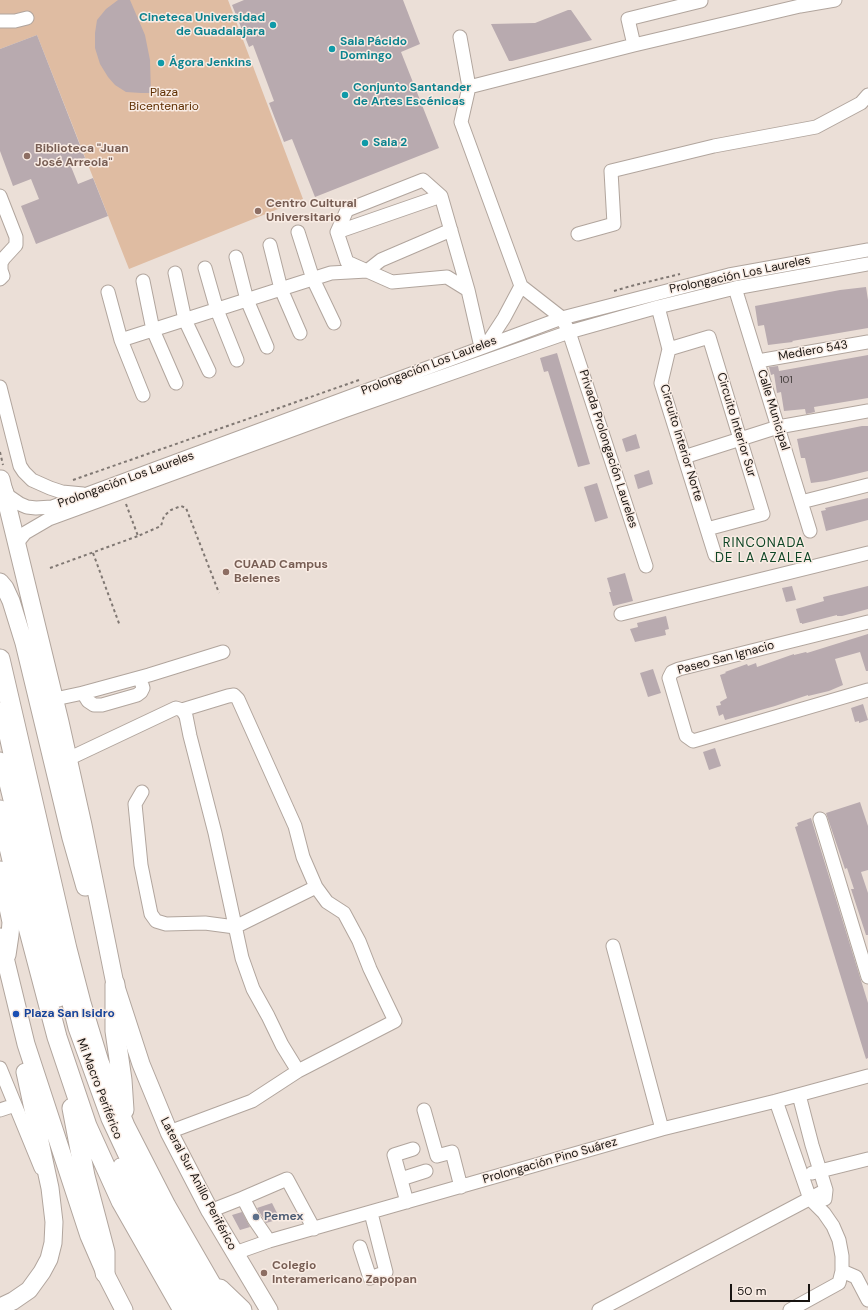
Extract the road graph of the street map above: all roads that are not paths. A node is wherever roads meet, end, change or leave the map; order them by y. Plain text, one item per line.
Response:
1 (835, 0) edge
2 (701, 1) edge
3 (801, 3) edge
4 (27, 18) dead end
5 (0, 21) edge
6 (460, 38) dead end
7 (634, 45) junction
8 (469, 87) junction
9 (868, 95) edge
10 (0, 196) edge
11 (441, 196) junction
12 (451, 230) junction
13 (298, 232) dead end
14 (337, 232) junction
15 (578, 234) dead end
16 (270, 246) dead end
17 (868, 250) edge
18 (236, 257) dead end
19 (868, 264) edge
20 (205, 268) dead end
21 (367, 271) junction
22 (175, 273) dead end
23 (0, 279) edge
24 (313, 279) junction
25 (143, 281) dead end
26 (521, 286) junction
27 (735, 288) junction
28 (281, 289) junction
29 (468, 290) junction
30 (108, 292) dead end
31 (247, 300) junction
32 (658, 307) junction
33 (217, 310) junction
34 (562, 318) junction
35 (185, 320) junction
36 (334, 323) dead end
37 (154, 330) junction
38 (569, 332) junction
39 (300, 333) dead end
40 (121, 340) junction
41 (868, 342) edge
42 (484, 346) junction
43 (267, 347) dead end
44 (670, 349) junction
45 (237, 360) dead end
46 (758, 361) junction
47 (209, 371) dead end
48 (176, 383) dead end
49 (0, 387) edge
50 (143, 395) dead end
51 (342, 405) junction
52 (868, 411) edge
53 (778, 426) junction
54 (740, 439) junction
55 (684, 458) junction
56 (2, 481) edge
57 (868, 485) edge
58 (91, 493) junction
59 (801, 502) junction
60 (62, 509) junction
61 (707, 529) junction
62 (810, 532) dead end
63 (17, 543) junction
64 (868, 553) edge
65 (715, 555) dead end
66 (646, 566) dead end
67 (0, 582) edge
68 (621, 614) dead end
69 (868, 622) edge
70 (223, 652) dead end
71 (0, 660) edge
72 (868, 690) edge
73 (55, 699) junction
74 (0, 709) edge
75 (182, 710) junction
76 (0, 759) edge
77 (68, 759) junction
78 (142, 792) dead end
79 (0, 810) edge
80 (820, 819) dead end
81 (0, 870) edge
82 (316, 887) junction
83 (235, 927) junction
84 (104, 932) junction
85 (0, 937) edge
86 (613, 946) dead end
87 (6, 961) junction
88 (868, 977) edge
89 (115, 984) junction
90 (57, 1036) junction
91 (26, 1044) junction
92 (0, 1068) edge
93 (298, 1071) junction
94 (868, 1076) edge
95 (799, 1095) junction
96 (776, 1101) junction
97 (15, 1105) junction
98 (0, 1110) edge
99 (424, 1110) dead end
100 (125, 1126) junction
101 (662, 1129) junction
102 (170, 1132) junction
103 (413, 1149) dead end
104 (868, 1159) edge
105 (426, 1171) dead end
106 (820, 1171) junction
107 (802, 1175) junction
108 (400, 1179) junction
109 (49, 1184) junction
110 (461, 1187) junction
111 (826, 1190) junction
112 (244, 1198) junction
113 (810, 1198) junction
114 (407, 1202) junction
115 (210, 1211) junction
116 (371, 1213) junction
117 (824, 1213) junction
118 (314, 1228) junction
119 (269, 1241) junction
120 (360, 1247) dead end
121 (235, 1254) junction
122 (842, 1271) junction
123 (105, 1273) junction
124 (209, 1282) junction
125 (868, 1300) edge
126 (0, 1307) edge
127 (124, 1310) edge
128 (183, 1310) edge
129 (198, 1310) edge
130 (211, 1310) edge
131 (226, 1310) edge
132 (242, 1310) edge
133 (269, 1310) edge
134 (599, 1310) edge
135 (790, 1310) edge

1 - 3 street
2 - 7 street
3 - 7 street
4 - 5 street
6 - 8 street
7 - 8 street
8 - 26 street
9 - 15 street
10 - 23 street
11 - 12 street
11 - 14 street
11 - 14 street
12 - 21 street
12 - 29 street
13 - 24 street
14 - 21 street
16 - 28 street
17 - 34 street, Prolongación Los Laureles
18 - 31 street
19 - 27 street, Prolongación Los Laureles
20 - 33 street
21 - 24 street
21 - 29 street
22 - 35 street
24 - 28 street
24 - 36 street
25 - 37 street
26 - 34 street
26 - 42 street
27 - 32 street, Prolongación Los Laureles
27 - 46 street, Calle Municipal
28 - 31 street
28 - 39 street
29 - 42 street
30 - 40 street
31 - 33 street
31 - 43 street
32 - 38 street, Prolongación Los Laureles
32 - 44 street
33 - 35 street
33 - 45 street
34 - 38 street, Privada Prolongación Laureles
34 - 42 street, Prolongación Los Laureles
35 - 37 street
35 - 47 street
37 - 40 street
37 - 48 street
38 - 51 street, Prolongación Los Laureles
38 - 66 street, Privada Prolongación Laureles
40 - 50 street
41 - 46 street, Mediero 543
42 - 51 street, Prolongación Los Laureles
44 - 54 street, Circuito Interior Sur
44 - 55 street, Circuito Interior Norte
46 - 53 street, Calle Municipal
49 - 58 street
51 - 58 street, Prolongación Los Laureles
51 - 60 street, Prolongación Los Laureles
52 - 53 street
53 - 54 street
53 - 59 street, Calle Municipal
54 - 55 street
54 - 61 street, Circuito Interior Sur
55 - 61 street, Circuito Interior Norte
56 - 60 street, Prolongación Los Laureles
56 - 63 main road, Lateral Sur Anillo Periférico
57 - 59 street
58 - 60 street, Prolongación Los Laureles
59 - 62 street, Calle Municipal
60 - 63 street, Prolongación Los Laureles
61 - 65 street, Circuito Interior Norte
63 - 73 main road, Lateral Sur Anillo Periférico
64 - 68 street
67 - 84 main road
69 - 72 street, Paseo San Ignacio
70 - 73 street
71 - 100 highway
73 - 77 main road, Lateral Sur Anillo Periférico
74 - 130 street, Mi Macro Periférico
75 - 77 street
75 - 82 street
75 - 83 street
76 - 129 street, Mi Macro Periférico
77 - 84 main road, Lateral Sur Anillo Periférico
78 - 83 street
79 - 90 highway
80 - 88 street
81 - 87 main road
82 - 83 street
82 - 93 street
83 - 93 street
84 - 89 main road, Lateral Sur Anillo Periférico
85 - 87 main road
86 - 101 street
87 - 91 main road
89 - 100 highway
89 - 102 main road, Lateral Sur Anillo Periférico
90 - 123 highway
90 - 128 highway
91 - 109 main road
91 - 123 main road
92 - 97 street
93 - 102 street
94 - 95 street, Prolongación Pino Suárez
95 - 96 street, Prolongación Pino Suárez
95 - 106 street
96 - 101 street, Prolongación Pino Suárez
96 - 107 street
97 - 98 street
97 - 109 street
99 - 110 street
100 - 124 highway
101 - 110 street, Prolongación Pino Suárez
102 - 115 main road, Lateral Sur Anillo Periférico
103 - 108 street
104 - 106 street
105 - 108 street
106 - 107 street
106 - 111 street
107 - 113 street
108 - 114 street
109 - 126 main road
110 - 114 street, Prolongación Pino Suárez
111 - 113 street
111 - 117 street
112 - 115 street
112 - 118 street
112 - 119 street
113 - 117 street
113 - 134 street
114 - 116 street, Prolongación Pino Suárez
115 - 121 main road, Lateral Sur Anillo Periférico
116 - 118 street, Prolongación Pino Suárez
116 - 120 street
117 - 122 street
118 - 119 street, Prolongación Pino Suárez
119 - 121 street, Prolongación Pino Suárez
121 - 133 main road, Lateral Sur Anillo Periférico
122 - 125 street
122 - 135 street
123 - 127 main road
124 - 131 highway
124 - 132 highway

